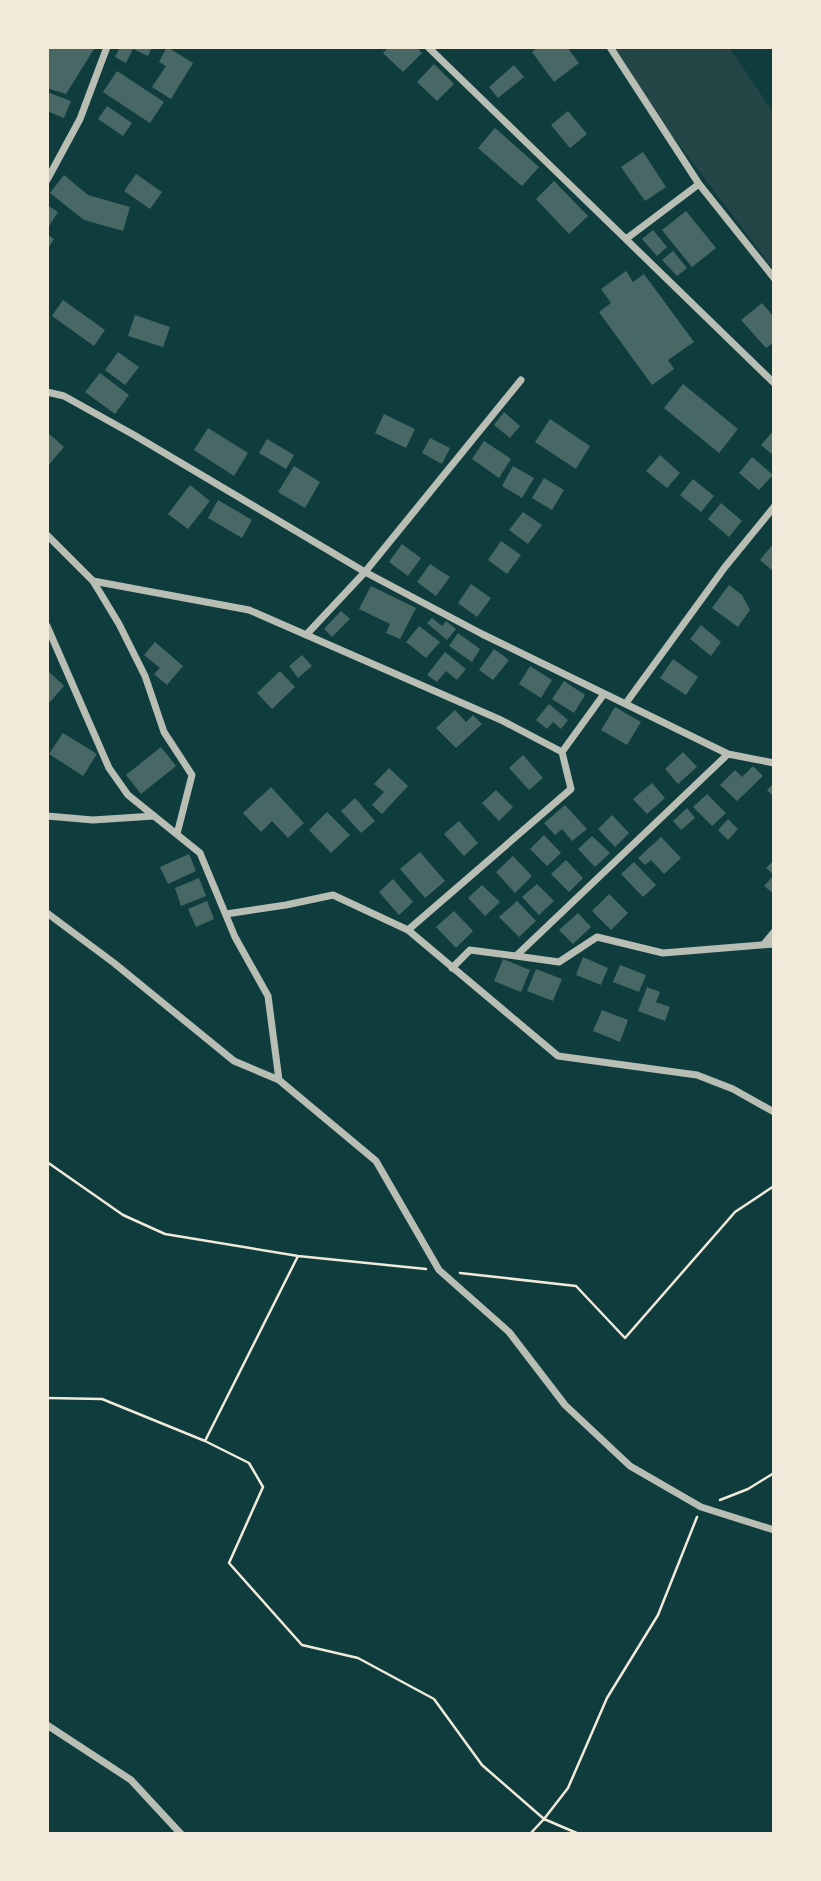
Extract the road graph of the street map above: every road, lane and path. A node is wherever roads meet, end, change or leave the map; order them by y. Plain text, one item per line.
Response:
1 (107, 47) edge
2 (429, 47) edge
3 (610, 47) edge
4 (47, 180) edge
5 (699, 184) junction
6 (626, 239) junction
7 (774, 278) edge
8 (521, 380) dead end
9 (774, 383) edge
10 (47, 392) edge
11 (774, 507) edge
12 (47, 535) edge
13 (365, 572) junction
14 (93, 581) junction
15 (47, 626) edge
16 (306, 635) junction
17 (49, 638) edge
18 (604, 695) junction
19 (626, 703) junction
20 (562, 752) junction
21 (728, 754) junction
22 (774, 763) edge
23 (47, 816) edge
24 (154, 816) junction
25 (177, 834) junction
26 (47, 913) edge
27 (226, 914) junction
28 (408, 930) junction
29 (774, 932) edge
30 (764, 944) junction
31 (774, 944) edge
32 (516, 956) junction
33 (452, 968) junction
34 (279, 1080) junction
35 (774, 1112) edge
36 (298, 1256) dead end
37 (47, 1398) edge
38 (205, 1441) junction
39 (774, 1473) edge
40 (701, 1507) junction
41 (774, 1531) edge
42 (47, 1725) edge
43 (544, 1819) junction
44 (181, 1834) edge
45 (530, 1834) edge
46 (579, 1834) edge

1 - 4 street
2 - 6 street
3 - 5 street
5 - 6 street
5 - 7 street
6 - 9 street
8 - 13 street
10 - 13 street
11 - 19 street
12 - 14 street
13 - 16 street
13 - 18 street
14 - 16 street
14 - 25 street
15 - 17 street
16 - 20 street
17 - 24 street
18 - 19 street
18 - 20 street
19 - 21 street
20 - 28 street
21 - 22 street
21 - 32 street
23 - 24 street
24 - 25 street
25 - 27 street
26 - 34 street
27 - 28 street
27 - 34 street
28 - 33 street
29 - 30 street
30 - 31 street
30 - 32 street
32 - 33 street
33 - 35 street
34 - 40 street
36 - 38 path
37 - 38 path
38 - 43 path
39 - 40 path
40 - 41 street
40 - 43 path
42 - 44 street
43 - 45 path
43 - 46 path

